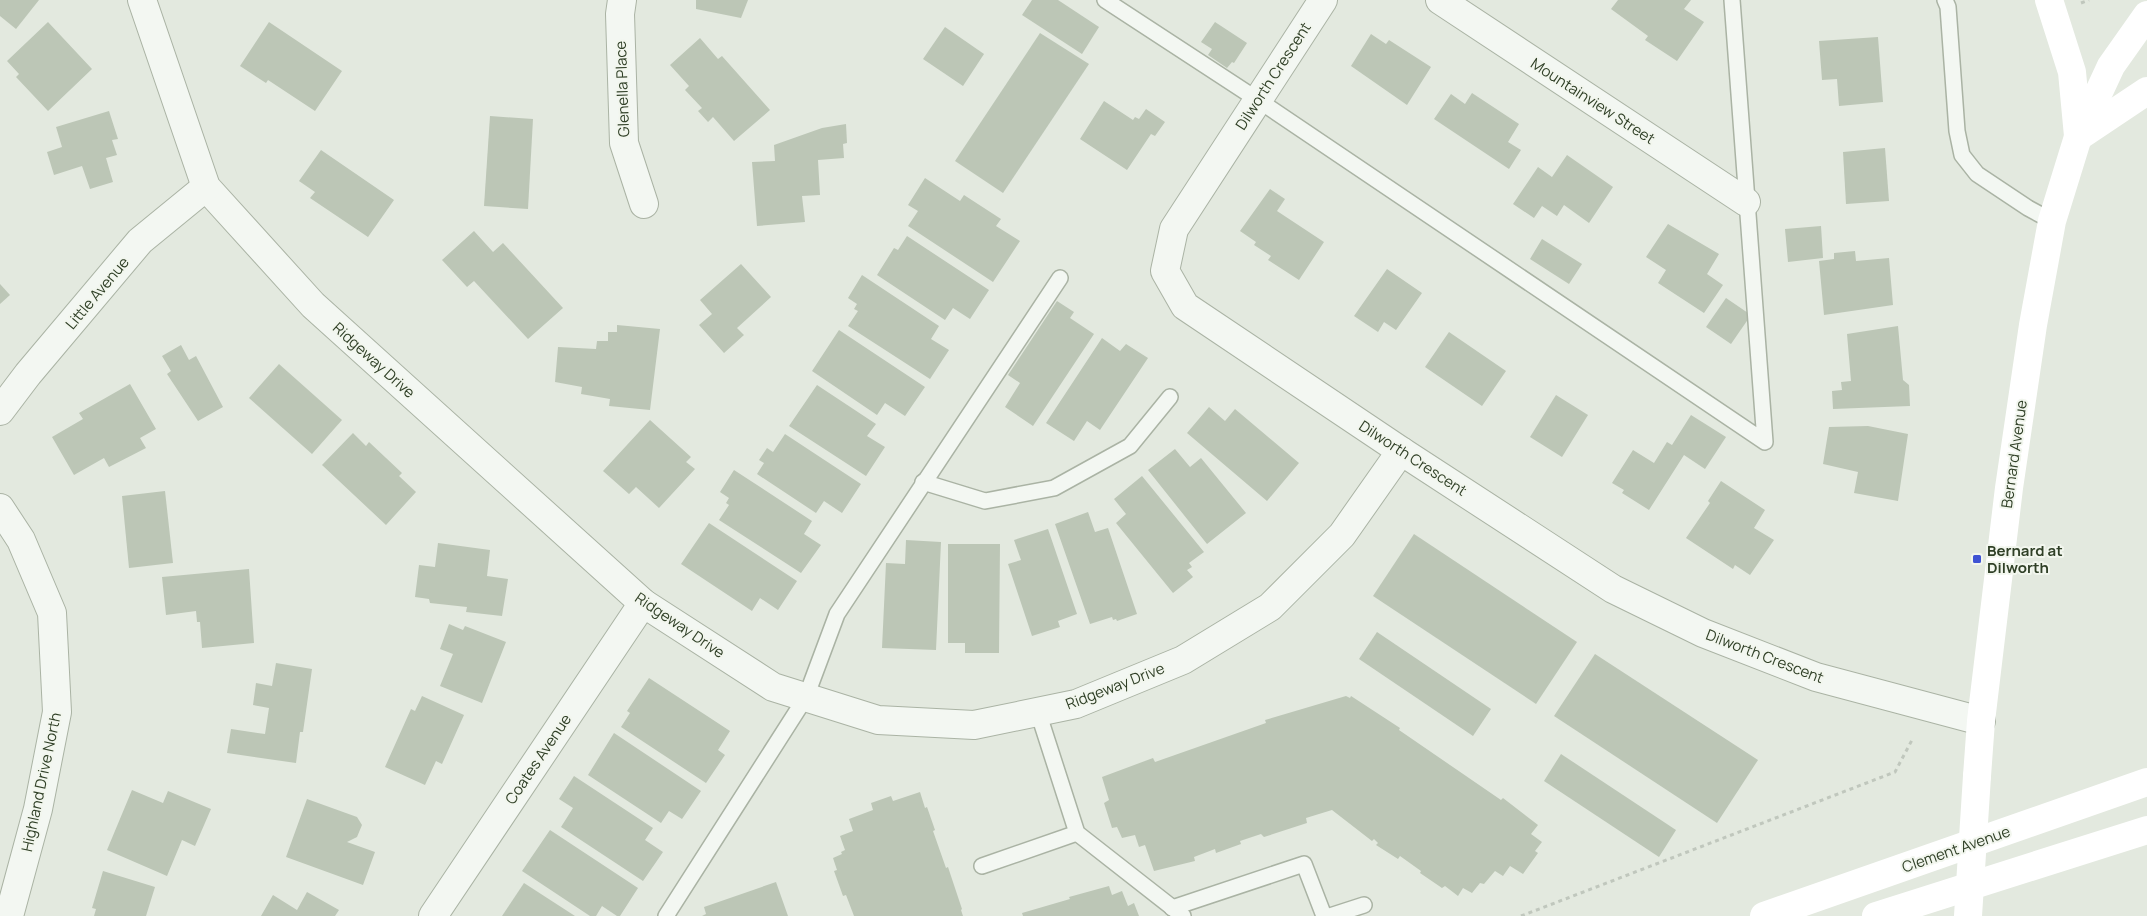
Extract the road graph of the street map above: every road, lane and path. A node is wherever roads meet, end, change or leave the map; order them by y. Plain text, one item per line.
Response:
1 (142, 0) edge
2 (622, 0) edge
3 (1105, 0) edge
4 (1323, 0) edge
5 (1440, 0) edge
6 (1732, 0) edge
7 (1945, 0) edge
8 (2049, 0) edge
9 (2147, 15) edge
10 (2147, 91) edge
11 (1258, 100) junction
12 (2078, 137) junction
13 (206, 187) junction
14 (1746, 202) junction
15 (644, 204) dead end
16 (2052, 221) junction
17 (1060, 278) dead end
18 (1170, 397) dead end
19 (0, 411) edge
20 (1401, 451) junction
21 (923, 482) junction
22 (0, 508) edge
23 (643, 603) junction
24 (806, 697) junction
25 (1038, 712) junction
26 (1981, 721) junction
27 (1912, 740) dead end
28 (2147, 782) edge
29 (2147, 830) edge
30 (1077, 833) junction
31 (982, 866) dead end
32 (1364, 905) dead end
33 (1177, 912) edge
34 (9, 916) edge
35 (433, 916) edge
36 (666, 916) edge
37 (1324, 916) edge
38 (1330, 916) edge
39 (1521, 916) edge
40 (1764, 916) edge
41 (1876, 916) edge
42 (1968, 916) edge

1 - 13 street, Ridgeway Drive
2 - 15 street, Glenella Place
3 - 11 lane
4 - 11 street, Dilworth Crescent
5 - 14 street, Mountainview Street
6 - 14 lane
7 - 16 lane
8 - 12 main road
9 - 12 main road, Bernard Avenue
10 - 12 main road
11 - 14 lane
11 - 20 street, Dilworth Crescent
12 - 16 main road, Bernard Avenue
13 - 19 street, Little Avenue
13 - 23 street, Ridgeway Drive
16 - 26 main road, Bernard Avenue
17 - 21 lane
18 - 21 lane
20 - 25 street, Ridgeway Drive
20 - 26 street, Dilworth Crescent
21 - 24 lane
22 - 34 street, Highland Drive North
23 - 24 street, Ridgeway Drive
23 - 35 street, Coates Avenue
24 - 25 street, Ridgeway Drive
24 - 36 lane
25 - 30 lane
26 - 42 main road, Bernard Avenue, bridge
27 - 39 path
28 - 40 main road, Clement Avenue
29 - 41 main road
30 - 31 lane
30 - 33 lane
32 - 38 lane
33 - 37 lane

